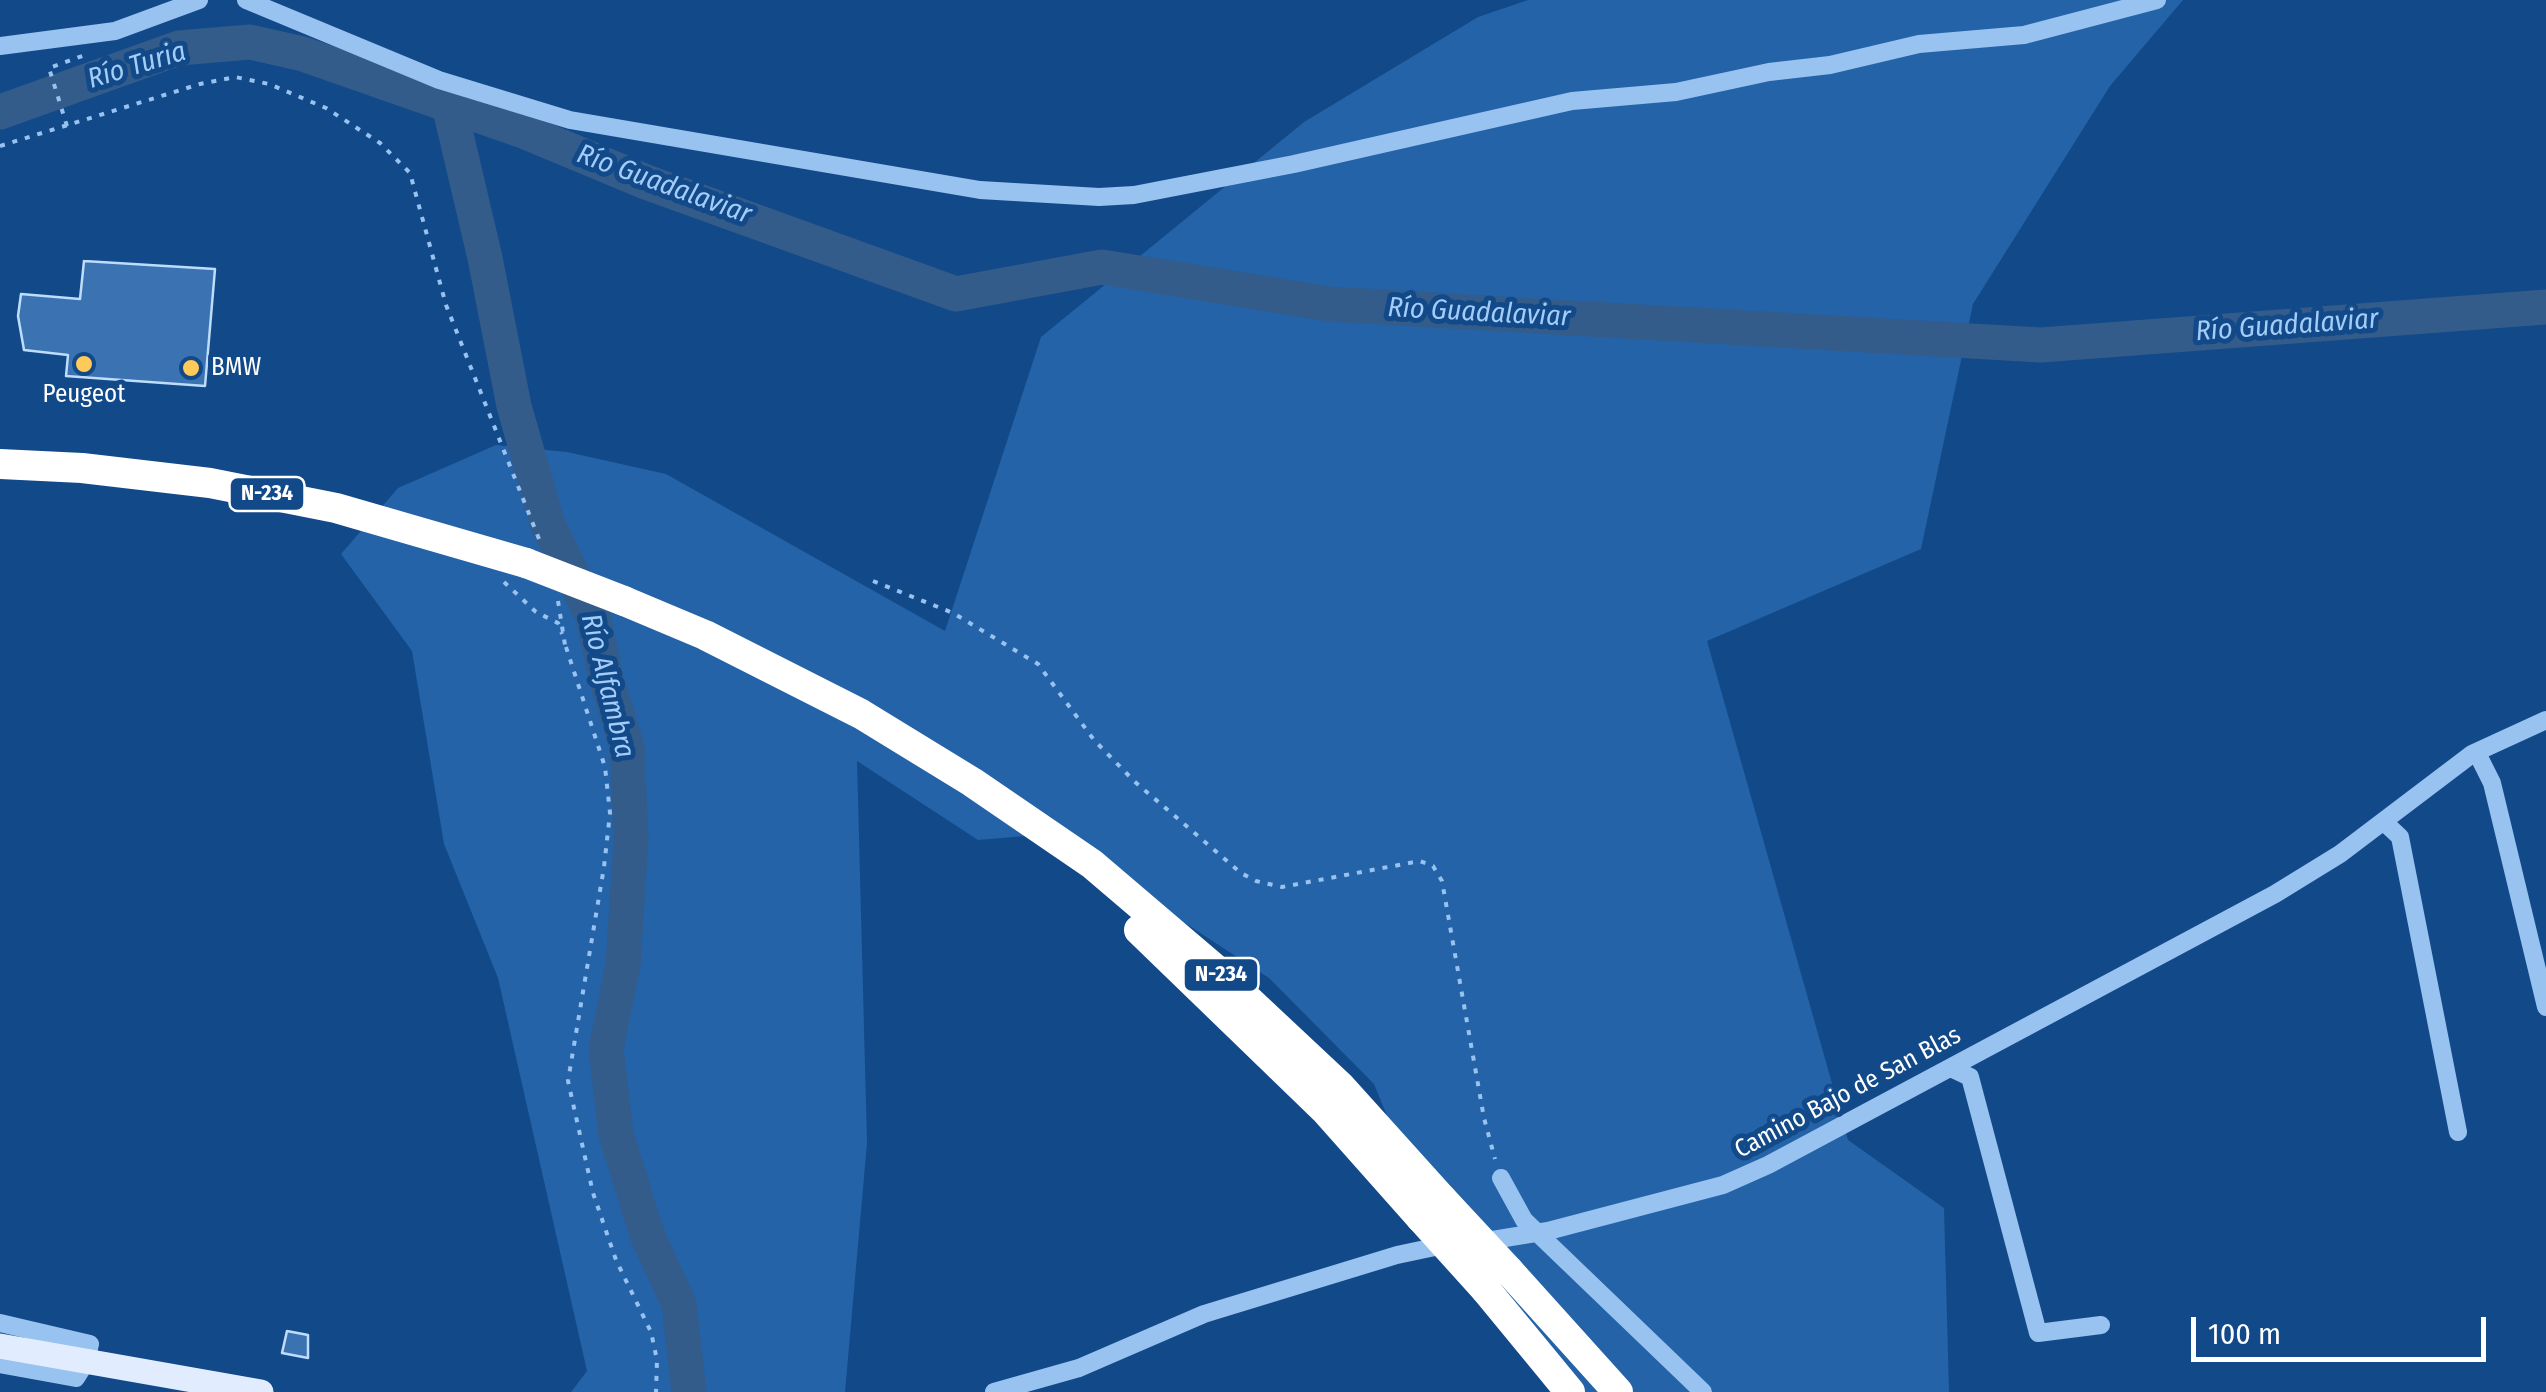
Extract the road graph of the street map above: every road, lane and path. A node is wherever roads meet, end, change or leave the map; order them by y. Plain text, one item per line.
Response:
1 (199, 0) edge
2 (246, 0) edge
3 (2157, 0) edge
4 (0, 46) edge
5 (50, 68) dead end
6 (67, 126) junction
7 (0, 146) edge
8 (0, 464) edge
9 (525, 557) junction
10 (874, 581) dead end
11 (557, 598) dead end
12 (566, 646) junction
13 (2546, 720) edge
14 (2476, 752) junction
15 (2384, 822) junction
16 (2546, 1007) edge
17 (1951, 1068) junction
18 (2458, 1132) dead end
19 (1500, 1178) joint
20 (1537, 1234) junction
21 (1497, 1280) junction
22 (0, 1322) edge
23 (2102, 1324) dead end
24 (0, 1346) edge
25 (1537, 1355) junction
26 (86, 1362) junction
27 (0, 1364) edge
28 (261, 1392) edge
29 (656, 1392) edge
30 (994, 1392) edge
31 (1555, 1392) edge
32 (1570, 1392) edge
33 (1618, 1392) edge
34 (1702, 1392) edge

1 - 4 street
2 - 3 street
5 - 6 path
6 - 7 path
6 - 9 path
8 - 9 highway, N-234
9 - 12 path
9 - 21 highway, N-234, bridge
10 - 19 path
11 - 12 path
12 - 29 path
13 - 14 street, Camino Bajo de San Blas
14 - 15 street, Camino Bajo de San Blas
14 - 16 street
15 - 17 street, Camino Bajo de San Blas
15 - 18 street
17 - 20 street, Camino Bajo de San Blas
17 - 23 street
19 - 20 street
20 - 30 street, Camino Bajo de San Blas
20 - 34 street
21 - 25 highway, N-234
21 - 33 highway, N-234
22 - 26 street
24 - 26 main road
25 - 31 highway
25 - 32 highway, N-234
26 - 27 street
26 - 28 main road

